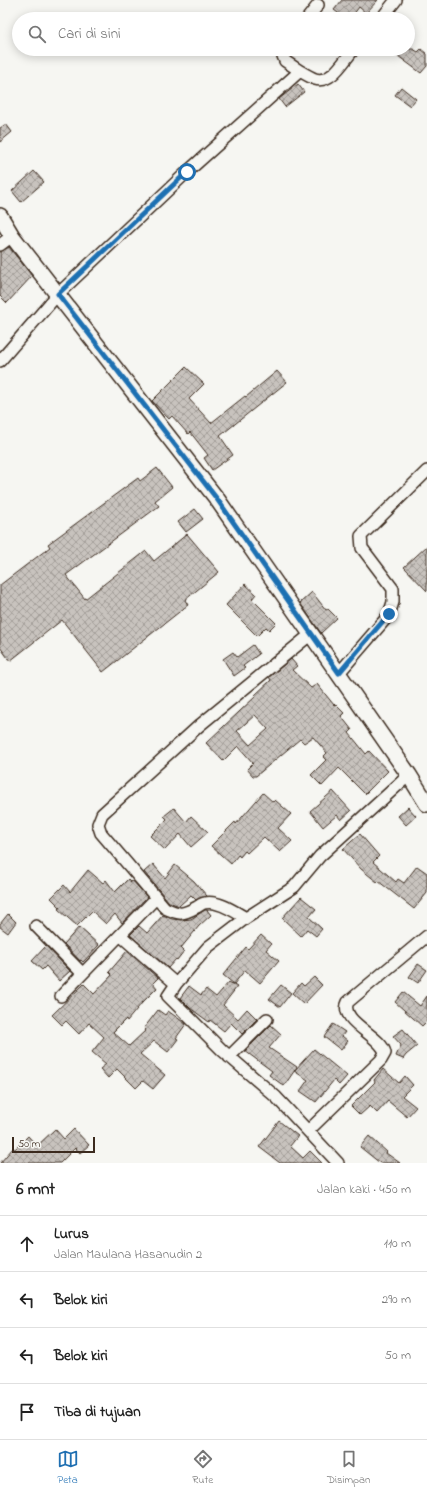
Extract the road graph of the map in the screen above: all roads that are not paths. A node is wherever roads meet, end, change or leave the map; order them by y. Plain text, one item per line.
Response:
1 (396, 0) edge
2 (318, 5) dead end
3 (312, 12) edge
4 (387, 12) edge
5 (282, 56) edge
6 (348, 56) edge
7 (300, 71) junction
8 (0, 216) edge
9 (12, 236) junction
10 (0, 245) edge
11 (58, 294) junction
12 (0, 361) edge
13 (427, 471) edge
14 (311, 634) junction
15 (339, 673) junction
16 (409, 774) junction
17 (427, 804) edge
18 (156, 898) junction
19 (246, 918) junction
20 (36, 926) dead end
21 (120, 935) junction
22 (427, 936) edge
23 (82, 973) junction
24 (176, 984) junction
25 (61, 996) dead end
26 (267, 1019) dead end
27 (229, 1057) junction
28 (308, 1131) junction
29 (338, 1163) edge

1 - 4 street
2 - 3 street
5 - 7 street
6 - 7 street
7 - 11 street
8 - 9 street
9 - 10 street
9 - 11 street
11 - 12 street
11 - 14 street
13 - 15 street
14 - 15 street
14 - 18 street
15 - 16 street
16 - 17 street
16 - 19 street
18 - 19 street
18 - 21 street
19 - 24 street
20 - 23 street
21 - 23 street
21 - 24 street
22 - 28 street
23 - 25 street
24 - 27 street
26 - 27 street
27 - 28 street
28 - 29 street

